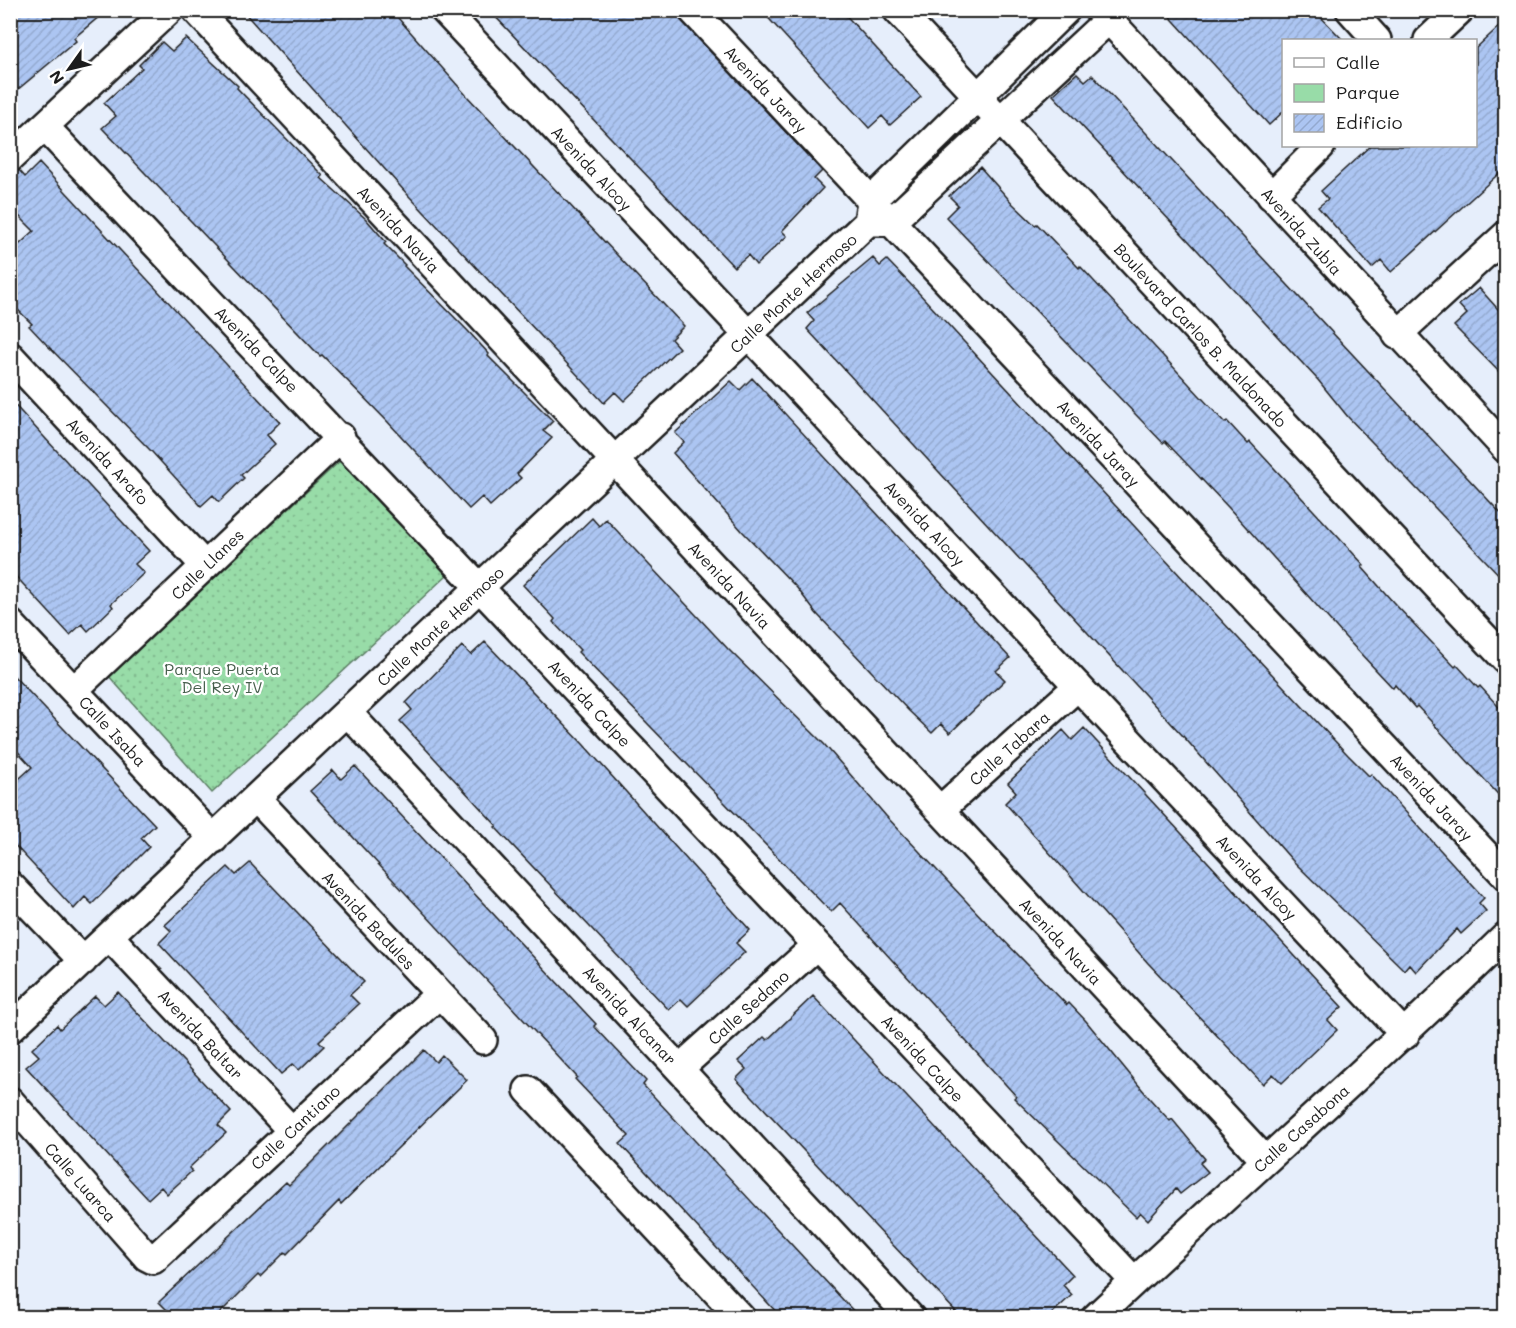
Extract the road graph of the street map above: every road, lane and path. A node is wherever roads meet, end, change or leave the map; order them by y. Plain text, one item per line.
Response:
1 (169, 10) edge
2 (196, 10) edge
3 (444, 10) edge
4 (692, 10) edge
5 (897, 10) edge
6 (1066, 10) edge
7 (1350, 10) edge
8 (1461, 10) edge
9 (1106, 14) edge
10 (1376, 39) edge
11 (1429, 39) edge
12 (977, 96) junction
13 (1000, 120) junction
14 (45, 127) junction
15 (1321, 147) edge
16 (10, 158) edge
17 (1270, 196) junction
18 (877, 215) junction
19 (1506, 235) edge
20 (749, 335) junction
21 (1397, 335) junction
22 (10, 356) edge
23 (341, 437) junction
24 (1506, 449) edge
25 (615, 461) junction
26 (205, 566) junction
27 (482, 587) junction
28 (10, 623) edge
29 (1506, 660) edge
30 (1078, 686) junction
31 (74, 690) junction
32 (348, 713) junction
33 (257, 799) junction
34 (940, 810) junction
35 (214, 839) junction
36 (1506, 876) edge
37 (10, 885) edge
38 (1506, 936) edge
39 (111, 937) junction
40 (817, 945) junction
41 (83, 961) junction
42 (438, 995) junction
43 (10, 1029) edge
44 (1405, 1035) junction
45 (483, 1040) dead end
46 (680, 1068) junction
47 (528, 1090) dead end
48 (10, 1101) edge
49 (291, 1130) junction
50 (1265, 1160) junction
51 (153, 1260) joint
52 (1134, 1281) junction
53 (730, 1315) edge
54 (910, 1317) edge
55 (1095, 1317) edge

1 - 14 street
2 - 25 street, Avenida Navia
3 - 20 street, Avenida Alcoy
4 - 18 street, Avenida Jaray
5 - 12 street, Boulevard Carlos B. Maldonado
6 - 12 street, Calle Monte Hermoso
7 - 10 street
8 - 11 street
9 - 13 street, Calle Monte Hermoso
9 - 17 street, Avenida Zubia
12 - 13 street, Boulevard Carlos B. Maldonado
12 - 18 street, Calle Monte Hermoso
13 - 18 street, Calle Monte Hermoso
13 - 29 street, Boulevard Carlos B. Maldonado
14 - 16 street
14 - 23 street, Avenida Calpe
15 - 17 street
17 - 21 street, Avenida Zubia
18 - 20 street, Calle Monte Hermoso
18 - 36 street, Avenida Jaray
19 - 21 street
20 - 25 street, Calle Monte Hermoso
20 - 30 street, Avenida Alcoy
21 - 24 street, Avenida Zubia
22 - 26 street, Avenida Arafo
23 - 26 street, Calle Llanes
23 - 27 street, Avenida Calpe
25 - 27 street, Calle Monte Hermoso
25 - 34 street, Avenida Navia
26 - 31 street, Calle Llanes
27 - 32 street, Calle Monte Hermoso
27 - 40 street, Avenida Calpe
28 - 31 street, Calle Isaba
30 - 34 street, Calle Tabara
30 - 44 street, Avenida Alcoy
31 - 35 street, Calle Isaba
32 - 33 street, Calle Monte Hermoso
32 - 46 street, Avenida Alcanar
33 - 35 street, Calle Monte Hermoso
33 - 42 street, Avenida Badules
34 - 50 street, Avenida Navia
35 - 39 street, Calle Monte Hermoso
37 - 41 street
38 - 44 street, Calle Casabona
39 - 41 street, Calle Monte Hermoso
39 - 49 street, Avenida Baltar
40 - 46 street, Calle Sedano
40 - 52 street, Avenida Calpe
41 - 43 street, Calle Monte Hermoso
42 - 45 street, Avenida Badules
42 - 49 street, Calle Cantiano
44 - 50 street, Calle Casabona
46 - 54 street, Avenida Alcanar
47 - 53 street
48 - 51 street, Calle Luarca
49 - 51 street, Calle Cantiano
50 - 52 street, Calle Casabona
52 - 55 street, Calle Casabona

